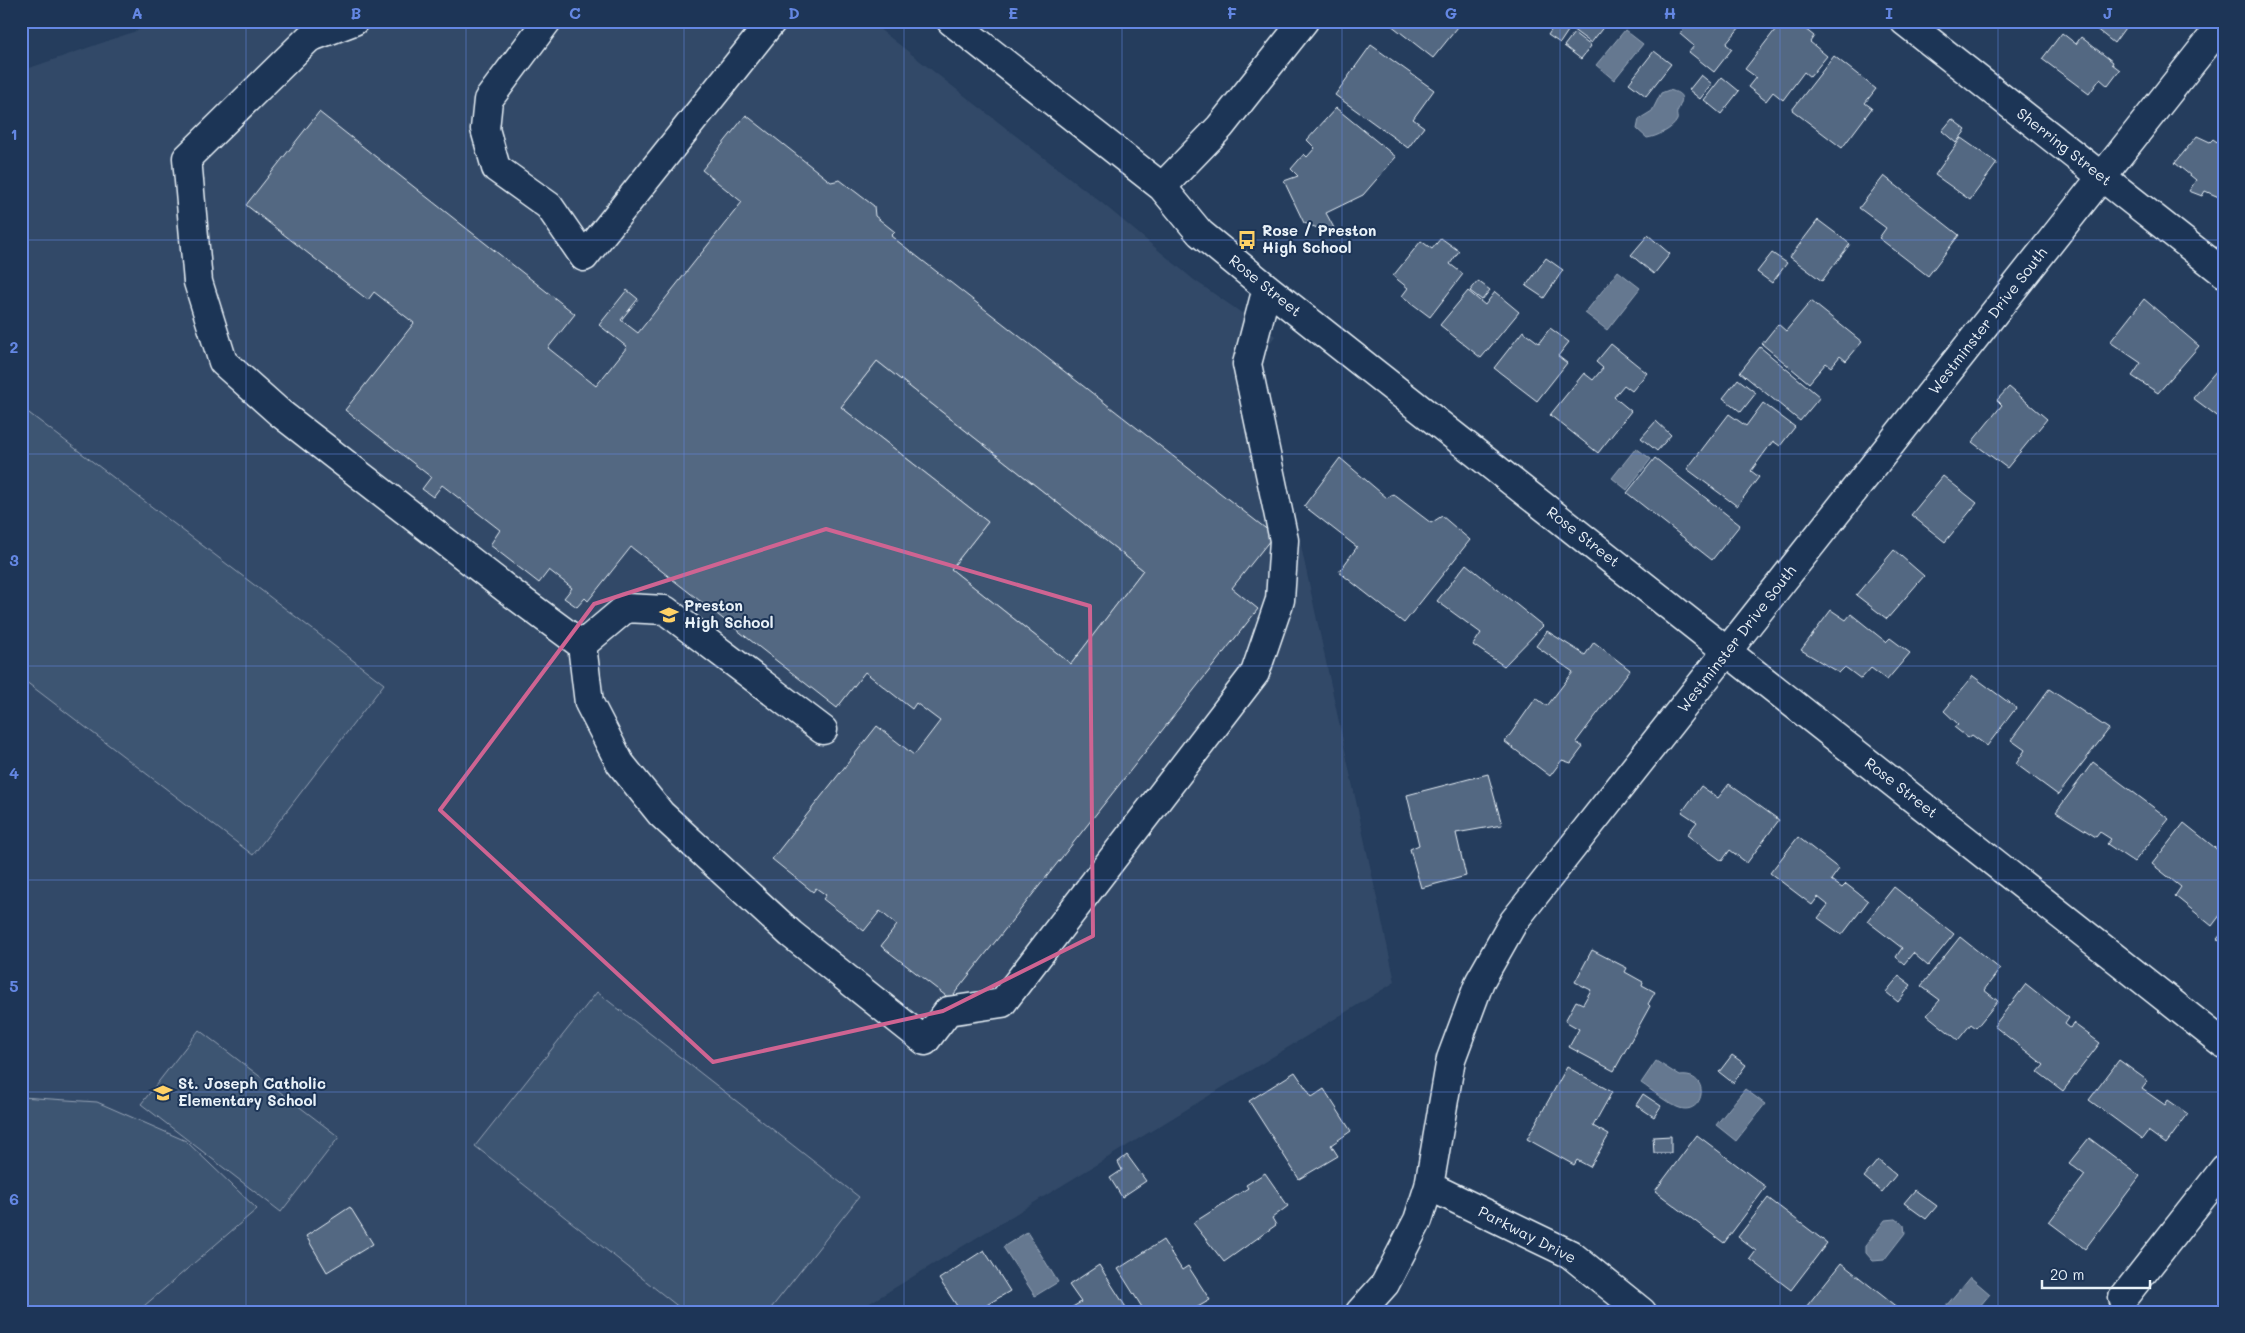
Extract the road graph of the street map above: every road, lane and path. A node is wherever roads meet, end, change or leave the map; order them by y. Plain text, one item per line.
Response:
1 (354, 21) edge
2 (547, 21) edge
3 (772, 21) edge
4 (951, 21) edge
5 (1304, 21) edge
6 (1904, 21) edge
7 (2224, 22) edge
8 (2102, 177) junction
9 (1162, 187) junction
10 (2224, 274) edge
11 (1266, 288) junction
12 (582, 645) junction
13 (1727, 651) junction
14 (823, 730) dead end
15 (2224, 1044) edge
16 (2224, 1169) edge
17 (1429, 1186) junction
18 (2123, 1298) dead end
19 (1360, 1312) edge
20 (1642, 1312) edge

1 - 12 street
2 - 3 street
4 - 9 street, Rose Street
5 - 9 street
6 - 8 street, Sherring Street
7 - 8 street, Westminster Drive South
8 - 10 street, Sherring Street
8 - 13 street, Westminster Drive South
9 - 11 street, Rose Street
11 - 12 street
11 - 13 street, Rose Street
12 - 14 street
13 - 15 street, Rose Street
13 - 17 street, Westminster Drive South
16 - 18 street
17 - 19 street, Westminster Drive South
17 - 20 street, Parkway Drive

